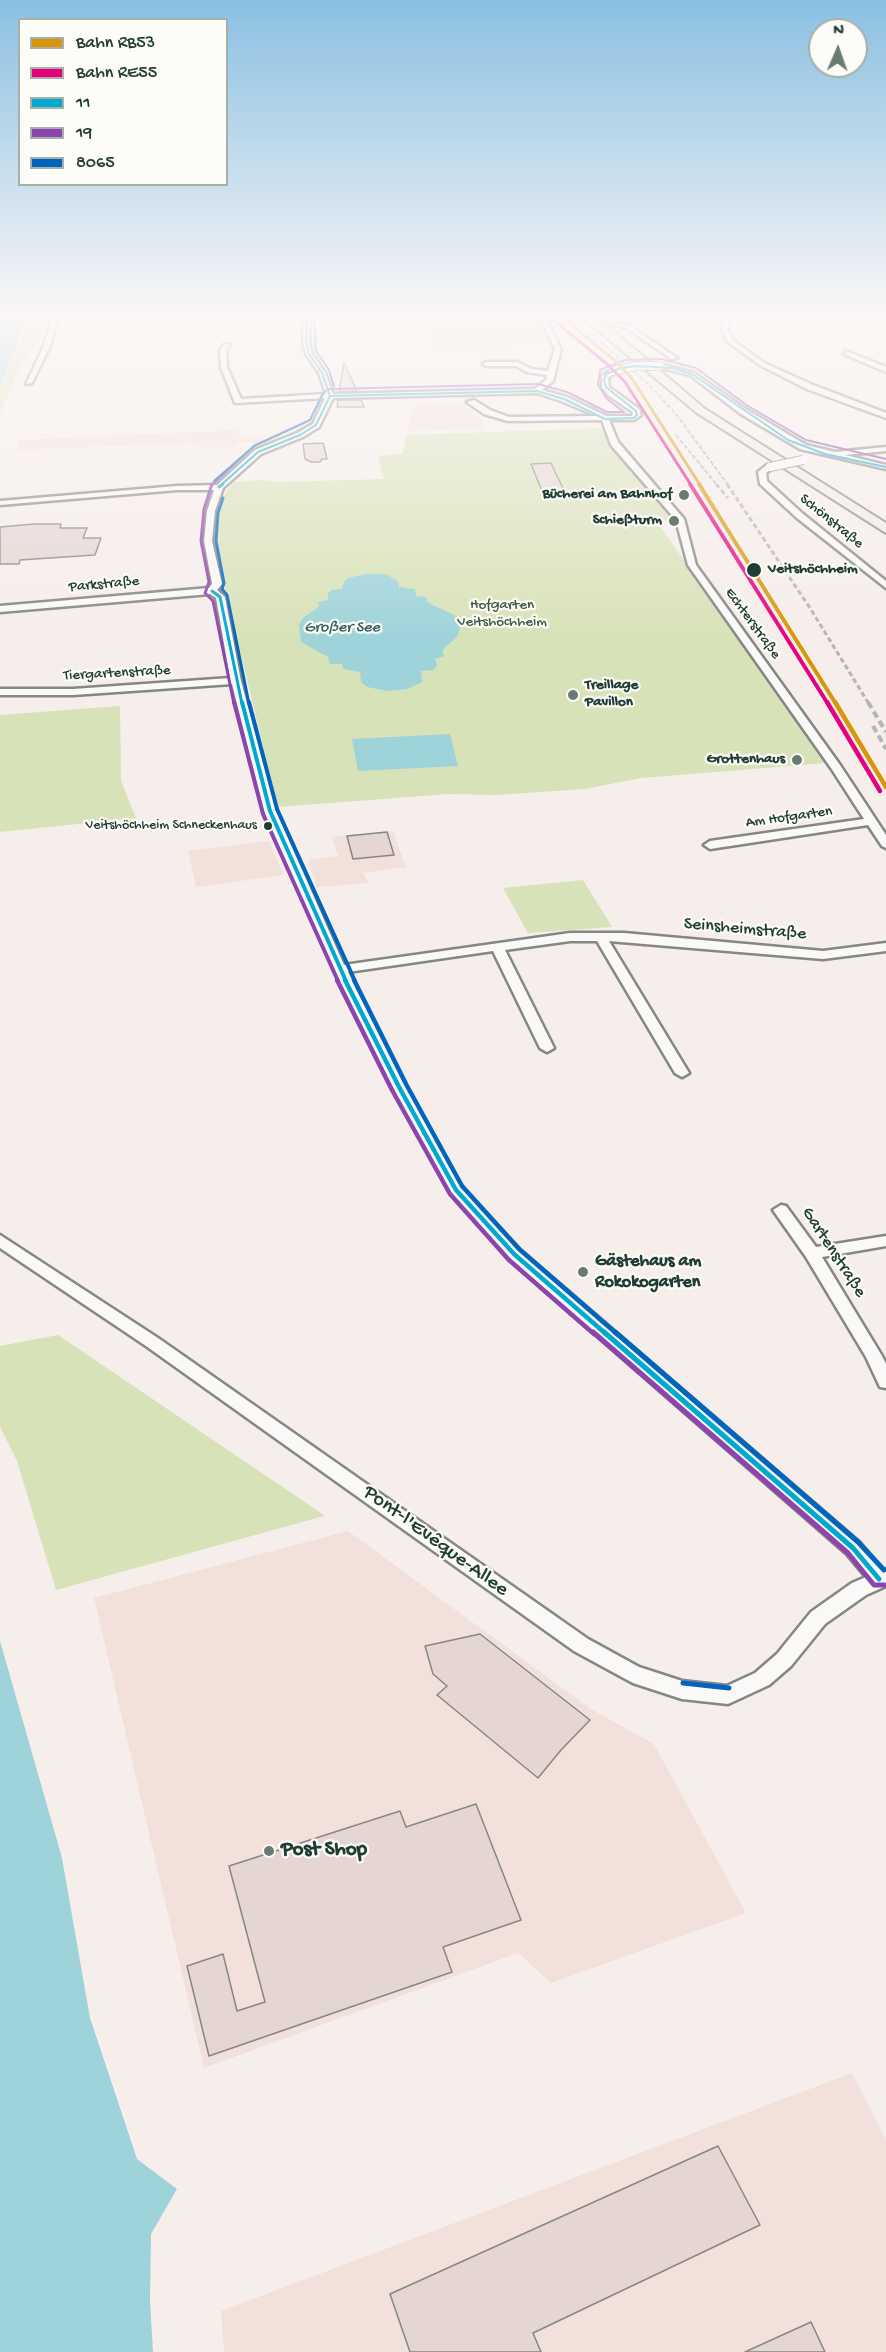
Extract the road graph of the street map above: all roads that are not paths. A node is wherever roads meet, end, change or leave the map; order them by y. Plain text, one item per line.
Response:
1 (317, 423) edge
2 (606, 423) edge
3 (719, 423) edge
4 (761, 423) edge
5 (886, 449) edge
6 (825, 454) junction
7 (886, 467) edge
8 (219, 487) junction
9 (0, 503) edge
10 (886, 529) edge
11 (886, 585) edge
12 (212, 591) junction
13 (0, 609) edge
14 (236, 681) junction
15 (0, 692) edge
16 (871, 821) junction
17 (886, 844) edge
18 (710, 845) dead end
19 (600, 936) junction
20 (886, 947) edge
21 (498, 948) junction
22 (340, 969) junction
23 (547, 1048) dead end
24 (682, 1073) dead end
25 (781, 1210) dead end
26 (0, 1240) edge
27 (886, 1241) edge
28 (812, 1253) junction
29 (886, 1382) edge
30 (882, 1578) edge

1 - 8 street
2 - 16 street, Echterstraße
3 - 10 main road
4 - 6 street, bridge
5 - 6 street
6 - 7 street
6 - 11 street, Schönstraße, bridge
8 - 9 street
8 - 12 street
12 - 13 street, Parkstraße
12 - 14 street
14 - 15 street, Tiergartenstraße
14 - 22 street
16 - 17 street, Echterstraße
16 - 18 street, Am Hofgarten
19 - 20 street, Seinsheimstraße
19 - 21 street, Seinsheimstraße
19 - 24 street
21 - 22 street, Seinsheimstraße
21 - 23 street
22 - 30 street
25 - 28 street, Gartenstraße
26 - 30 street, Pont-l'Evêque-Allee
27 - 28 street
28 - 29 street, Gartenstraße

